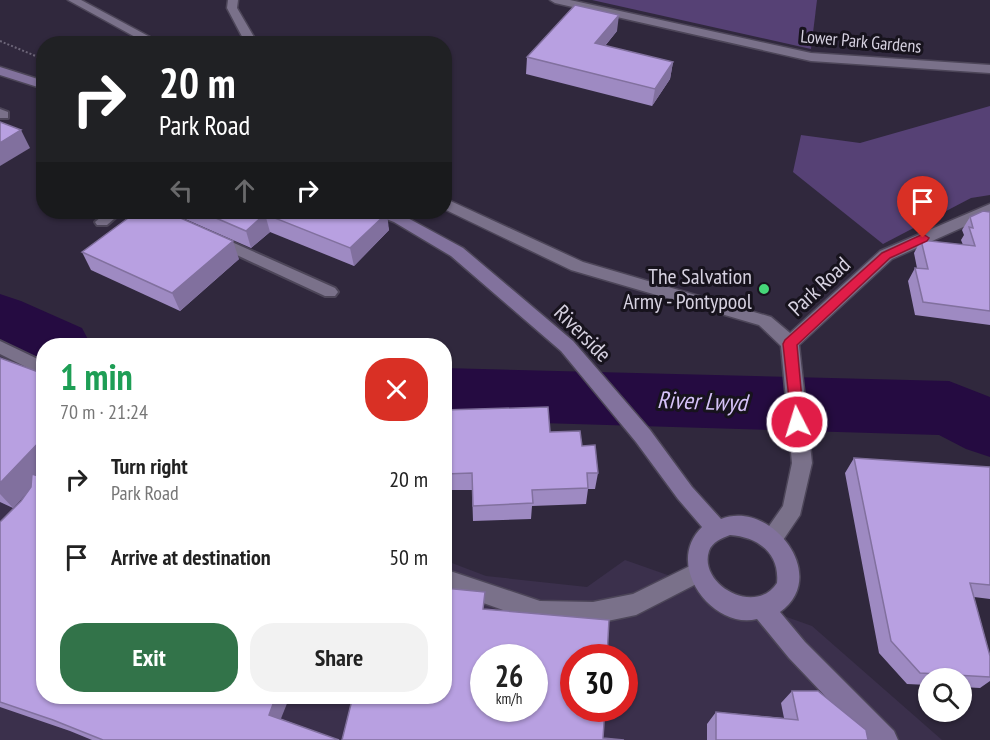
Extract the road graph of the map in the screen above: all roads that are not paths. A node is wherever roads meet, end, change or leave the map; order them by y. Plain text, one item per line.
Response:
1 (73, 0) edge
2 (233, 0) edge
3 (555, 0) edge
4 (143, 36) edge
5 (247, 36) edge
6 (990, 69) edge
7 (0, 71) edge
8 (36, 82) edge
9 (452, 207) edge
10 (990, 208) edge
11 (106, 219) edge
12 (399, 219) edge
13 (102, 222) dead end
14 (205, 235) edge
15 (330, 292) dead end
16 (0, 347) edge
17 (790, 351) junction
18 (36, 366) edge
19 (716, 528) junction
20 (771, 539) junction
21 (698, 572) junction
22 (452, 582) edge
23 (763, 609) junction
24 (885, 740) edge

1 - 4 street
2 - 5 street
3 - 6 street, Lower Park Gardens
7 - 8 street
9 - 17 street, Park Road
10 - 17 street, Park Road
11 - 13 lane
12 - 19 street, Riverside
14 - 15 lane
16 - 18 lane
17 - 20 street
19 - 20 street
19 - 21 street
20 - 23 street
21 - 22 street
21 - 23 street
23 - 24 street

